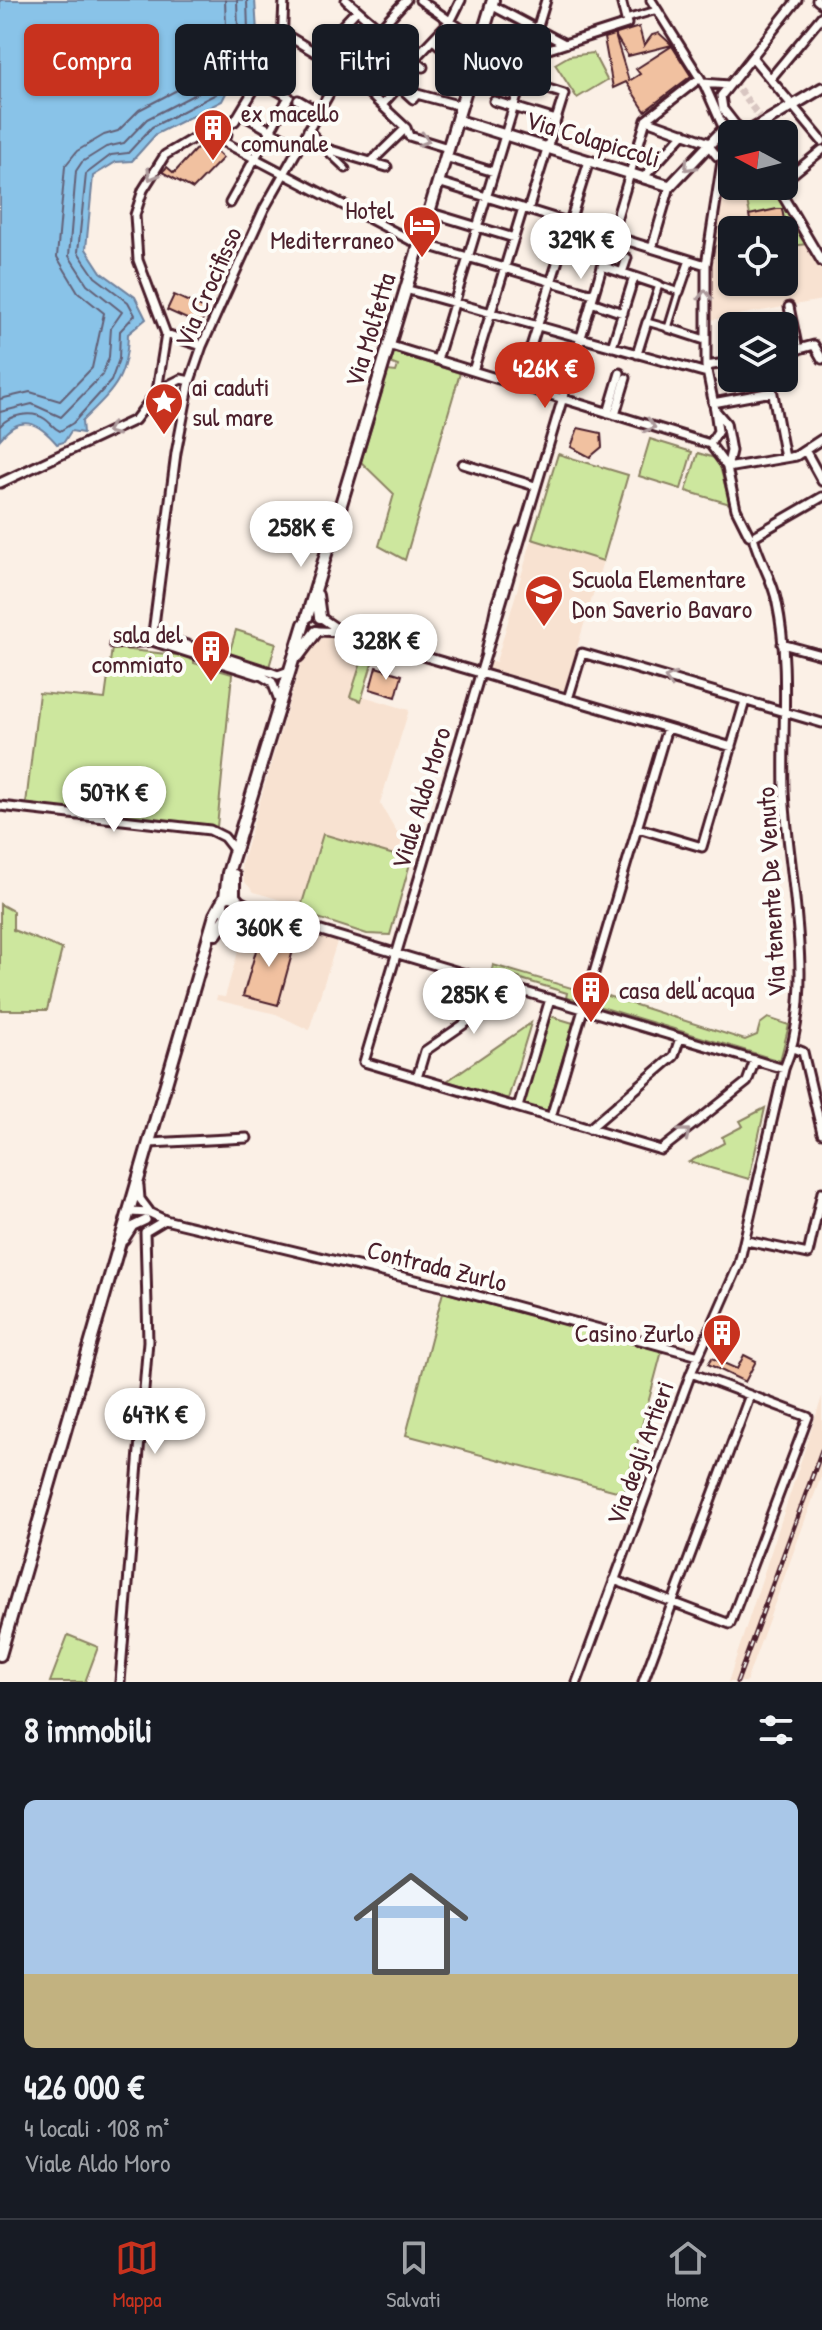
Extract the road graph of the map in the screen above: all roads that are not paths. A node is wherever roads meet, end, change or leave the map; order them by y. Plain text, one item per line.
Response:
1 (284, 0) edge
2 (346, 0) edge
3 (406, 0) edge
4 (420, 0) edge
5 (461, 0) edge
6 (546, 0) edge
7 (621, 0) edge
8 (651, 0) edge
9 (797, 0) edge
10 (817, 0) edge
11 (489, 3) edge
12 (822, 4) edge
13 (357, 10) junction
14 (657, 10) junction
15 (822, 16) edge
16 (626, 19) junction
17 (451, 20) junction
18 (283, 24) edge
19 (344, 24) edge
20 (373, 24) edge
21 (385, 24) edge
22 (457, 24) edge
23 (484, 24) edge
24 (526, 24) edge
25 (539, 24) edge
26 (551, 37) edge
27 (433, 40) joint
28 (563, 43) junction
29 (551, 47) edge
30 (419, 54) edge
31 (752, 57) junction
32 (419, 63) edge
33 (423, 67) dead end
34 (771, 78) junction
35 (701, 80) junction
36 (729, 85) junction
37 (822, 88) edge
38 (551, 90) edge
39 (419, 95) edge
40 (250, 96) edge
41 (287, 96) edge
42 (328, 96) edge
43 (372, 96) edge
44 (390, 96) edge
45 (464, 96) edge
46 (517, 96) edge
47 (298, 100) dead end
48 (494, 101) dead end
49 (382, 105) junction
50 (793, 105) junction
51 (461, 106) junction
52 (514, 107) junction
53 (319, 112) junction
54 (240, 113) junction
55 (457, 120) junction
56 (556, 120) junction
57 (646, 120) junction
58 (720, 120) edge
59 (732, 120) edge
60 (764, 120) edge
61 (406, 128) junction
62 (271, 130) junction
63 (308, 130) junction
64 (684, 133) junction
65 (506, 135) junction
66 (718, 135) edge
67 (215, 136) junction
68 (822, 141) edge
69 (710, 144) junction
70 (299, 147) junction
71 (324, 148) junction
72 (547, 148) junction
73 (822, 150) edge
74 (447, 152) junction
75 (718, 154) edge
76 (254, 161) junction
77 (589, 161) junction
78 (371, 162) junction
79 (387, 167) dead end
80 (346, 169) dead end
81 (798, 170) edge
82 (494, 172) junction
83 (630, 174) junction
84 (282, 175) junction
85 (643, 178) junction
86 (438, 182) junction
87 (670, 186) junction
88 (718, 187) edge
89 (487, 197) junction
90 (785, 200) edge
91 (230, 203) dead end
92 (526, 209) junction
93 (428, 212) junction
94 (570, 223) junction
95 (478, 227) junction
96 (611, 236) junction
97 (514, 238) junction
98 (419, 243) junction
99 (652, 248) junction
100 (469, 257) junction
101 (627, 258) dead end
102 (690, 260) junction
103 (822, 262) edge
104 (706, 265) junction
105 (602, 266) junction
106 (505, 268) junction
107 (622, 273) junction
108 (634, 277) junction
109 (551, 282) junction
110 (659, 285) junction
111 (405, 289) junction
112 (679, 292) junction
113 (592, 298) junction
114 (455, 304) junction
115 (789, 307) dead end
116 (790, 312) edge
117 (623, 313) junction
118 (491, 314) junction
119 (647, 322) junction
120 (537, 328) junction
121 (668, 328) junction
122 (166, 334) junction
123 (579, 340) junction
124 (705, 340) junction
125 (388, 345) junction
126 (202, 346) junction
127 (612, 347) junction
128 (798, 350) edge
129 (637, 354) junction
130 (822, 359) edge
131 (437, 360) junction
132 (718, 366) edge
133 (706, 370) junction
134 (473, 371) junction
135 (623, 376) dead end
136 (190, 381) junction
137 (519, 385) junction
138 (157, 391) junction
139 (772, 392) joint
140 (186, 398) junction
141 (561, 398) junction
142 (149, 404) junction
143 (171, 406) junction
144 (714, 406) junction
145 (611, 414) junction
146 (182, 415) junction
147 (822, 439) edge
148 (710, 444) junction
149 (805, 450) junction
150 (785, 458) junction
151 (463, 464) dead end
152 (727, 468) junction
153 (822, 481) edge
154 (0, 483) edge
155 (535, 486) junction
156 (822, 497) edge
157 (331, 535) junction
158 (753, 537) junction
159 (320, 617) junction
160 (305, 621) junction
161 (317, 632) junction
162 (341, 632) junction
163 (152, 638) junction
164 (114, 644) dead end
165 (782, 644) junction
166 (822, 655) edge
167 (289, 671) junction
168 (480, 672) junction
169 (568, 699) junction
170 (745, 701) junction
171 (279, 702) junction
172 (785, 712) junction
173 (822, 723) edge
174 (667, 728) junction
175 (732, 747) junction
176 (0, 806) edge
177 (638, 828) junction
178 (235, 851) junction
179 (230, 903) junction
180 (396, 954) junction
181 (504, 986) junction
182 (550, 999) junction
183 (583, 1009) junction
184 (680, 1038) junction
185 (793, 1048) junction
186 (755, 1060) junction
187 (784, 1069) junction
188 (417, 1078) junction
189 (518, 1107) junction
190 (551, 1117) junction
191 (589, 1129) junction
192 (822, 1133) edge
193 (247, 1138) dead end
194 (150, 1143) junction
195 (139, 1182) junction
196 (822, 1192) edge
197 (130, 1212) junction
198 (148, 1216) junction
199 (165, 1220) junction
200 (747, 1241) junction
201 (120, 1249) junction
202 (699, 1356) junction
203 (691, 1373) junction
204 (750, 1395) junction
205 (614, 1580) junction
206 (673, 1603) junction
207 (0, 1655) edge
208 (120, 1682) edge
209 (577, 1682) edge
210 (643, 1682) edge

1 - 18 street
2 - 13 street
3 - 21 street, Via Crocifisso
4 - 17 street
5 - 17 street
6 - 25 street
7 - 16 street
8 - 14 street
9 - 31 street
10 - 12 street
11 - 23 main road, Via Molfetta
11 - 24 street
13 - 19 street
13 - 20 street
14 - 16 street
14 - 35 street
15 - 34 street
16 - 28 street
17 - 22 street
17 - 27 street
26 - 28 street
27 - 30 street
28 - 29 street
31 - 34 street
31 - 36 street
32 - 33 street
34 - 50 street
35 - 36 street
35 - 57 street
35 - 58 street
36 - 59 street
37 - 50 street
38 - 56 street
39 - 51 street
40 - 54 street
41 - 62 street
42 - 53 street, Via Crocifisso
43 - 49 street
44 - 49 street
45 - 51 main road, Via Molfetta
46 - 52 street
47 - 53 street
48 - 52 street
49 - 61 street
50 - 60 street
50 - 68 street
51 - 55 main road, Via Molfetta
52 - 56 street
52 - 65 street
53 - 63 street, Via Crocifisso
54 - 62 street
54 - 67 street
55 - 65 street, Via Colapiccoli
55 - 74 main road, Via Molfetta
56 - 72 street
57 - 64 street
57 - 83 street, Viale Aldo Moro
61 -> 74 street
61 - 78 street
62 - 70 street
62 - 76 street
63 - 70 street, Via Crocifisso
63 - 71 street
64 - 69 street
64 - 85 street
65 - 72 street, Via Colapiccoli
65 - 82 street
66 - 69 street
67 - 76 street
67 -> 122 street
69 - 75 street
69 -> 87 street
70 - 84 street, Via Crocifisso
71 - 78 street
71 - 80 street
72 - 77 street, Via Colapiccoli
72 - 92 street
73 - 81 street
74 - 82 street
74 - 86 main road, Via Molfetta
76 - 84 street
76 - 91 street
77 - 83 street, Via Colapiccoli
77 - 94 street
78 - 79 street
82 - 89 street
83 - 85 street, Via Colapiccoli
83 - 96 street, Viale Aldo Moro
84 - 98 street
84 - 126 street, Via Crocifisso
85 - 87 street, Via Colapiccoli
86 - 89 street
86 - 93 main road, Via Molfetta
87 - 99 street
88 - 104 street, Via tenente De Venuto
89 - 92 street
89 - 95 street
90 - 103 street
92 - 94 street
92 - 97 street
93 - 95 street
93 - 98 main road, Via Molfetta
94 - 96 street
94 - 109 street
95 - 97 street
95 - 100 street
96 - 99 street
96 - 105 street, Viale Aldo Moro
97 - 106 street
98 - 100 street
98 - 111 main road, Via Molfetta
99 - 102 street
100 - 106 street
100 - 114 street
101 - 107 street
102 - 104 street
102 - 112 street
124 -> 104 street, Via tenente De Venuto
105 - 107 street
105 - 113 street, Viale Aldo Moro
106 - 109 street
106 - 118 street
107 - 108 street
108 - 110 street
108 - 117 street
109 - 113 street
109 - 120 street
110 - 112 street
110 - 119 street
111 - 114 street
111 - 125 main road, Via Molfetta
112 - 121 street
113 - 117 street
113 - 123 street, Viale Aldo Moro
114 - 118 street
114 - 131 street
115 - 116 street
117 - 127 street
118 - 120 street
118 - 134 street
119 - 121 street
119 - 129 street
120 - 123 street
120 - 137 street
121 - 124 street
122 - 126 street
122 - 138 street
123 - 127 street
123 - 141 street, Viale Aldo Moro
124 - 133 street, Via tenente De Venuto
125 - 131 street
125 - 157 main road, Via Molfetta
126 - 136 street, Via Crocifisso
127 - 129 street
128 - 130 street
129 - 133 street
131 - 134 street
132 - 133 street
133 - 144 street, Via tenente De Venuto
134 - 137 street
135 - 145 street
136 - 138 street
136 - 140 street, Via Crocifisso
137 - 141 street
138 - 142 street
139 - 144 street
139 - 150 street
140 - 143 street
140 - 146 street, Via Crocifisso
141 - 145 street
141 - 155 street, Viale Aldo Moro
142 - 143 street
142 -> 154 street
143 - 146 street
144 - 148 street
144 - 152 street, Via tenente De Venuto
145 -> 148 street
146 - 163 street, Via Crocifisso
147 - 149 street
148 - 152 street
149 - 150 street
149 - 153 street
150 - 152 street
151 - 155 street
152 - 158 street, Via tenente De Venuto
155 - 168 street, Viale Aldo Moro
156 - 158 street
157 - 159 main road
157 - 160 main road
158 - 165 street, Via tenente De Venuto
159 - 160 main road
159 - 161 main road
159 - 162 street
160 - 161 main road
160 - 167 main road
161 - 162 street
161 - 179 main road
162 - 168 street
163 - 164 street
163 - 167 street
163 - 171 street
165 - 166 street
165 - 172 street, Via tenente De Venuto
167 - 171 main road
168 - 169 street
168 - 180 street, Viale Aldo Moro
170 -> 169 street
169 - 174 street
170 - 172 street
170 - 175 street
171 - 178 main road
172 - 173 street
172 - 185 street, Via tenente De Venuto
174 - 175 street
174 - 177 street
175 - 177 street
176 - 178 street
177 - 183 street
178 - 179 main road
179 - 180 street
179 - 194 main road
180 - 181 street
180 - 188 street, Viale Aldo Moro
181 - 182 street
181 - 188 street
182 - 183 street
182 - 189 street
183 - 184 street
183 - 190 street
184 - 186 street
184 - 191 street
185 - 187 street, Via tenente De Venuto
185 - 192 street
186 - 187 street
191 -> 186 street
187 - 200 street, Via tenente De Venuto
188 - 189 street
189 - 190 street
190 - 191 street
193 - 194 street
194 - 195 main road
195 - 197 main road
195 - 198 street
196 - 200 street
197 - 198 street
197 - 201 main road
198 - 199 street, Contrada Zurlo
198 - 201 street
199 - 202 street, Contrada Zurlo
199 - 208 street
200 - 202 street, Via degli Artieri
201 - 207 main road
202 - 203 street, Via degli Artieri
203 - 204 street
203 - 205 street, Via degli Artieri
204 - 206 street
204 - 206 street
205 - 206 street
205 - 209 street, Via degli Artieri
206 - 210 street

